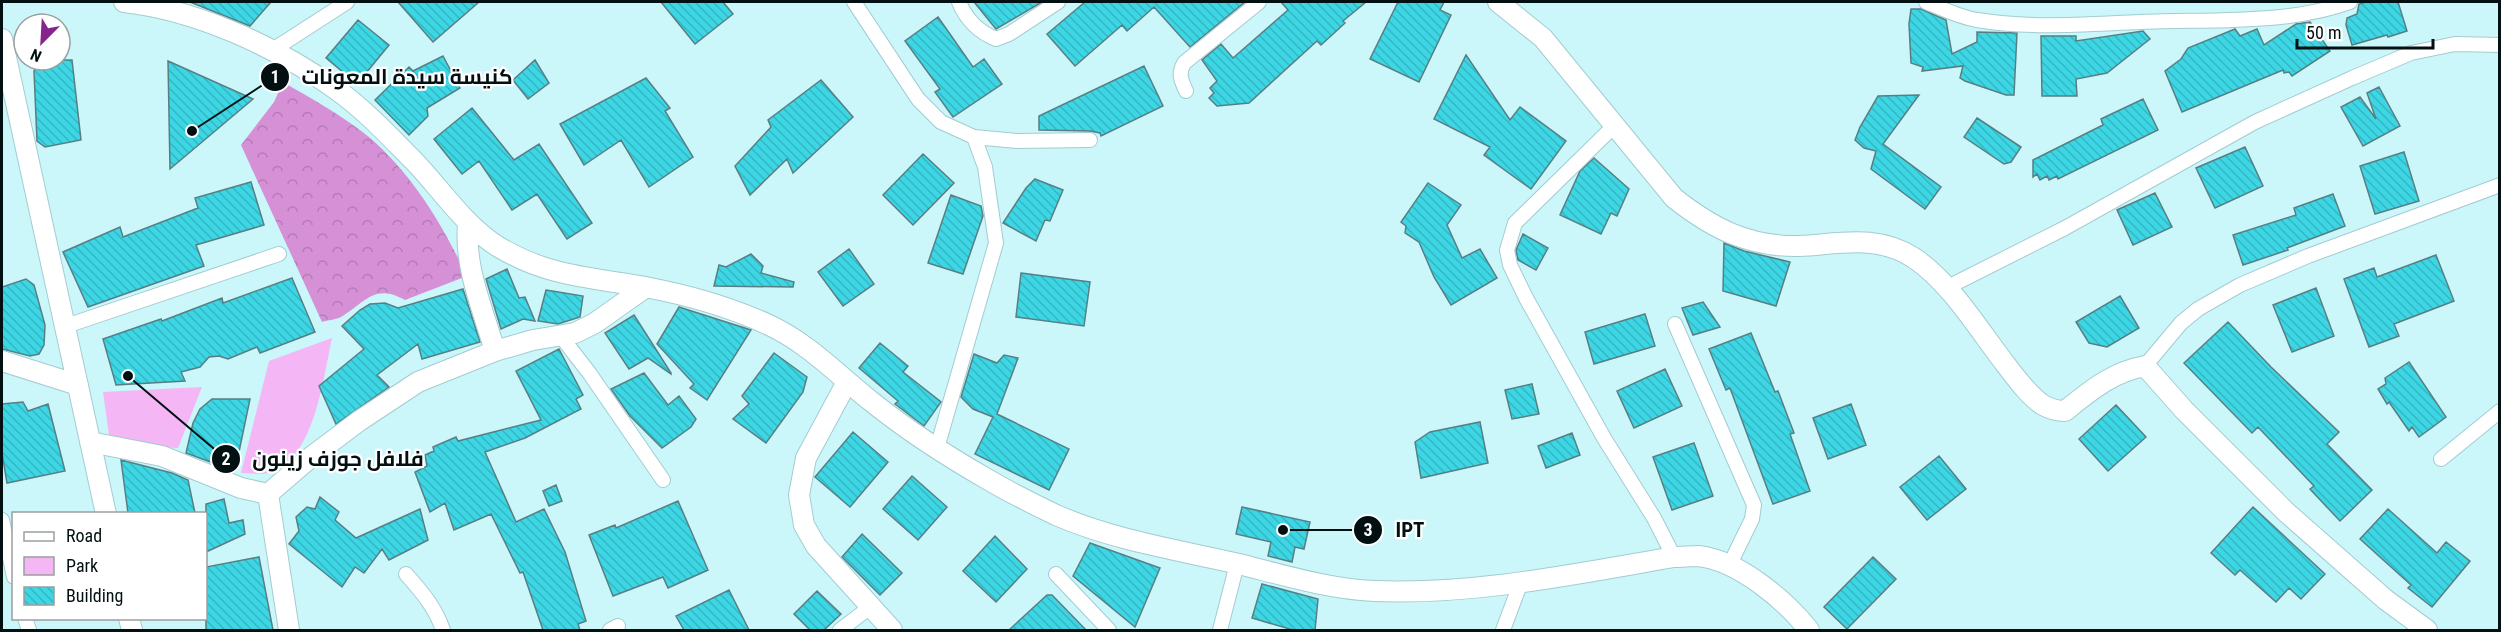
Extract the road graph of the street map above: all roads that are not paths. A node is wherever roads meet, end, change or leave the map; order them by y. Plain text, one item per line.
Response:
1 (124, 2) edge
2 (347, 2) edge
3 (854, 2) edge
4 (959, 2) edge
5 (1058, 2) edge
6 (1259, 2) edge
7 (1498, 2) edge
8 (1926, 2) edge
9 (2350, 2) edge
10 (148, 3) edge
11 (2, 41) edge
12 (2499, 45) edge
13 (271, 51) junction
14 (6, 89) edge
15 (1186, 91) dead end
16 (1614, 126) junction
17 (974, 137) junction
18 (1090, 140) dead end
19 (2499, 185) edge
20 (468, 224) junction
21 (279, 254) dead end
22 (646, 287) junction
23 (1946, 288) junction
24 (1675, 324) dead end
25 (66, 326) junction
26 (560, 335) junction
27 (495, 351) junction
28 (2, 361) edge
29 (2145, 366) junction
30 (847, 382) junction
31 (78, 385) junction
32 (2499, 411) edge
33 (90, 441) junction
34 (937, 448) junction
35 (2441, 459) dead end
36 (663, 480) dead end
37 (268, 495) junction
38 (106, 512) edge
39 (2, 520) edge
40 (1674, 557) junction
41 (1238, 564) junction
42 (1729, 566) junction
43 (12, 568) edge
44 (406, 574) dead end
45 (1056, 574) dead end
46 (1521, 582) junction
47 (869, 608) junction
48 (289, 630) edge
49 (443, 630) edge
50 (840, 630) edge
51 (892, 630) edge
52 (1109, 630) edge
53 (1220, 630) edge
54 (1503, 630) edge
55 (1809, 630) edge
56 (2427, 630) edge

1 - 10 street
2 - 13 street
3 - 17 street
4 - 5 street
6 - 15 street
7 - 16 street
8 - 9 street
10 - 13 street
11 - 14 street
12 - 23 street
13 - 20 street
14 - 25 street
16 - 23 street
16 - 40 street
17 - 18 street
17 - 34 street
19 - 29 street
20 - 22 street
20 - 27 street
21 - 25 street
22 - 26 street
22 - 30 street
23 - 29 street
24 - 42 street
25 - 31 street
26 - 27 street
26 - 36 street
27 - 37 street
28 - 31 street
29 - 56 street
30 - 34 street
30 - 47 street
31 - 33 street
32 - 35 street
33 - 37 street
33 - 38 street
34 - 41 street
37 - 48 street
39 - 43 street
40 - 42 street
40 - 46 street
41 - 46 street
41 - 53 street
42 - 55 street
44 - 49 street
45 - 52 street
46 - 54 street
47 - 50 street
47 - 51 street

